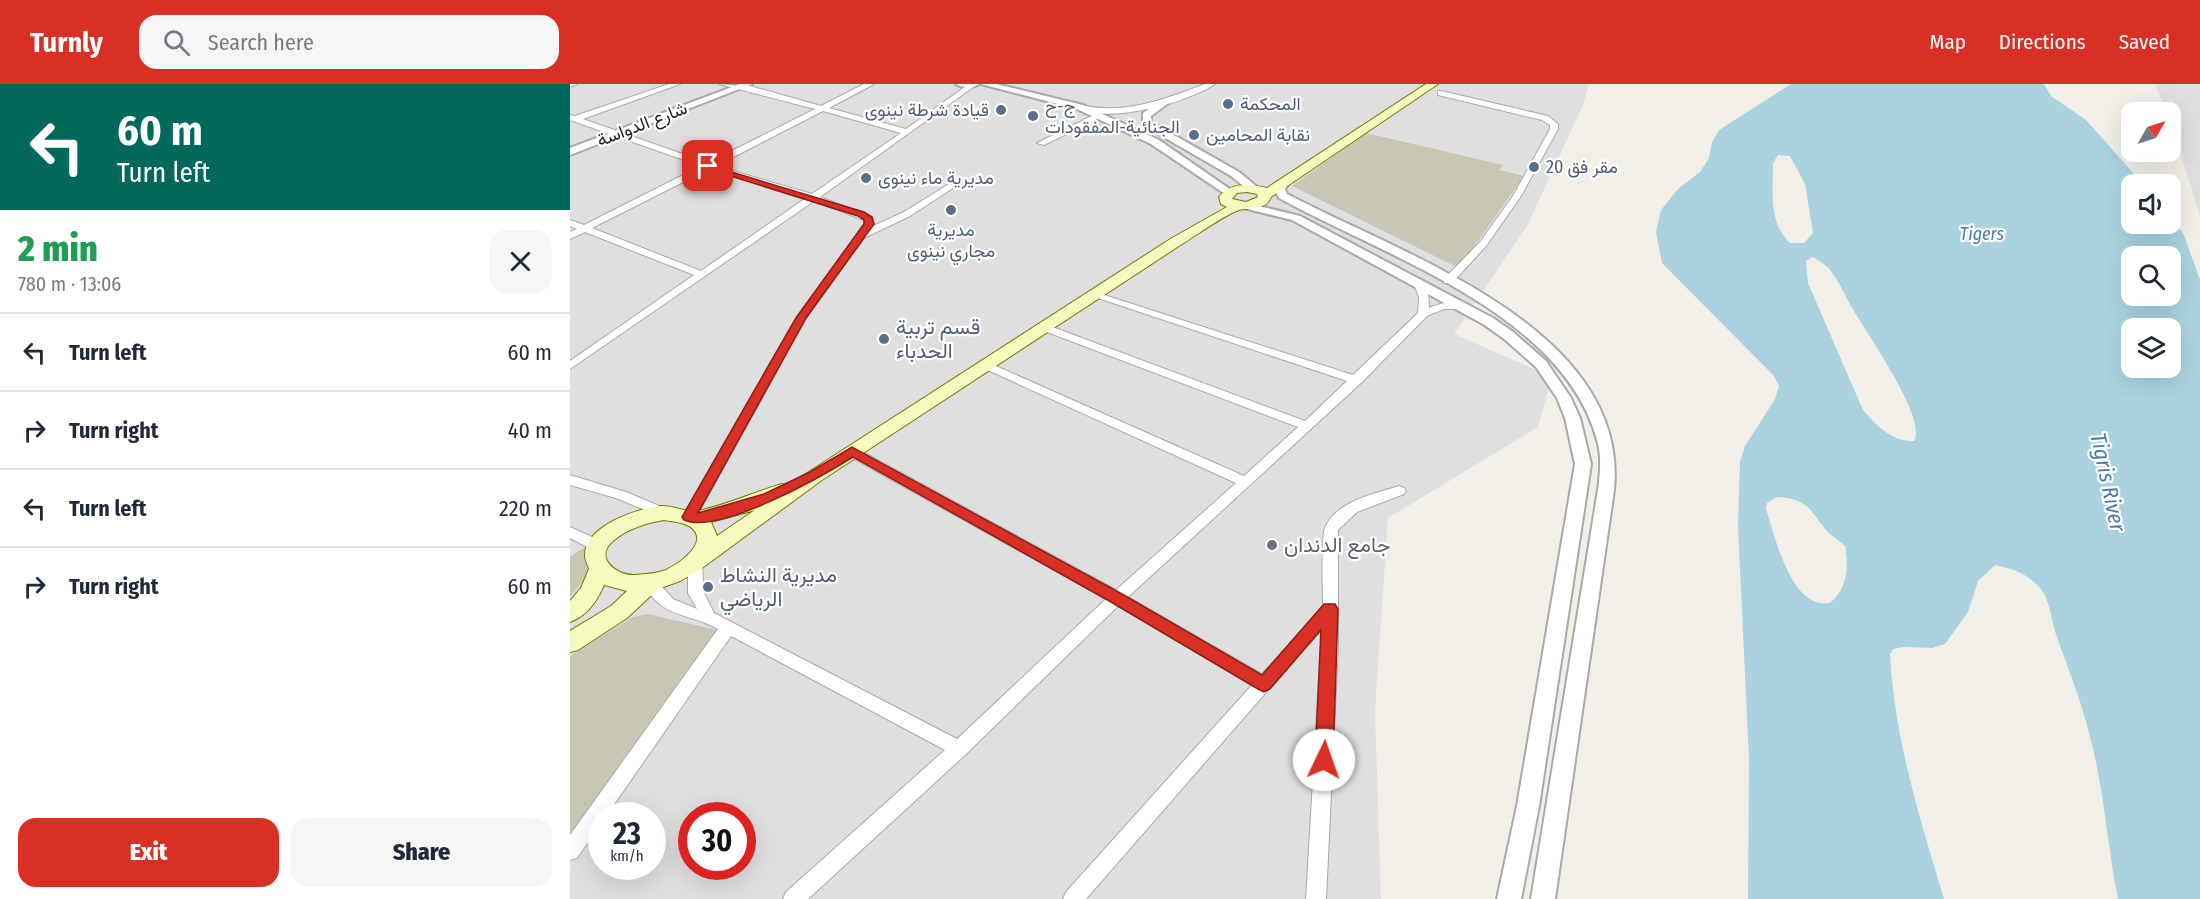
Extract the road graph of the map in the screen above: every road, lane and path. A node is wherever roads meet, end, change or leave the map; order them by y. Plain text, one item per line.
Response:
1 (676, 84) edge
2 (723, 84) edge
3 (870, 84) edge
4 (960, 84) edge
5 (974, 84) edge
6 (985, 84) edge
7 (1211, 84) edge
8 (1415, 84) edge
9 (742, 86) edge
10 (1437, 89) edge
11 (1165, 102) junction
12 (1080, 107) junction
13 (819, 109) junction
14 (1099, 116) junction
15 (572, 119) edge
16 (908, 132) junction
17 (618, 133) junction
18 (1041, 143) dead end
19 (570, 152) edge
20 (708, 166) junction
21 (1284, 183) junction
22 (952, 186) dead end
23 (1258, 191) junction
24 (812, 197) junction
25 (1235, 201) junction
26 (570, 223) edge
27 (586, 228) junction
28 (1343, 235) junction
29 (570, 236) edge
30 (859, 237) junction
31 (700, 274) junction
32 (1448, 281) junction
33 (1419, 284) junction
34 (1094, 295) junction
35 (1461, 306) junction
36 (1503, 312) junction
37 (1423, 314) junction
38 (1488, 321) junction
39 (1043, 327) junction
40 (573, 361) edge
41 (985, 364) junction
42 (1357, 380) junction
43 (1307, 426) junction
44 (852, 452) junction
45 (814, 475) junction
46 (570, 480) edge
47 (1246, 482) junction
48 (1399, 490) dead end
49 (664, 513) junction
50 (692, 518) junction
51 (570, 532) edge
52 (598, 546) junction
53 (698, 559) junction
54 (600, 569) junction
55 (650, 583) junction
56 (1117, 598) junction
57 (1330, 609) junction
58 (570, 613) edge
59 (709, 618) junction
60 (728, 627) junction
61 (570, 644) edge
62 (1264, 684) junction
63 (959, 749) junction
64 (570, 851) edge
65 (793, 899) edge
66 (1073, 899) edge
67 (1316, 899) edge
68 (1509, 899) edge
69 (1543, 899) edge

1 - 15 street
2 - 9 street
3 - 13 street
4 - 5 street
5 - 16 street
6 - 12 street
7 - 11 street
8 - 23 main road
9 - 13 street
9 - 17 street, شارع الدواسة
10 - 21 main road
10 - 32 street
11 - 12 street
11 - 23 street
12 - 14 street
13 - 16 street
13 - 20 street
14 - 18 street
14 - 25 street
15 - 17 street
16 - 24 street
17 - 19 street, شارع الدواسة
17 - 20 street
20 - 24 street
20 - 27 street
21 - 23 main road
21 - 28 street
22 - 30 street
23 - 25 main road
23 - 25 main road
24 - 30 street
24 - 31 street
25 - 28 street
25 - 34 main road
26 - 27 street
27 - 29 street
27 - 31 street
28 - 32 street
28 - 33 street
30 - 50 street
31 - 40 street
32 - 36 street
33 - 35 street
33 - 37 street
34 - 39 main road
34 - 42 street
35 - 37 street
35 - 38 street
36 - 38 street
36 - 69 street
37 - 42 street
38 - 68 street
39 - 41 main road
39 - 43 street
41 - 44 main road
41 - 47 street
42 - 43 street
43 - 47 street
44 - 45 main road
44 - 56 street
45 - 50 main road
45 - 53 main road
46 - 49 street
47 - 56 street
48 - 57 street
49 - 50 main road
49 - 52 main road
50 - 53 main road
51 - 52 street
52 - 54 main road
53 - 55 main road
53 - 59 street
54 - 55 main road
54 - 58 main road
55 - 59 street
55 - 61 main road
56 - 62 street
56 - 63 street
57 - 62 street
57 - 67 street
59 - 60 street
60 - 63 street
60 - 64 street
62 - 66 street
63 - 65 street

